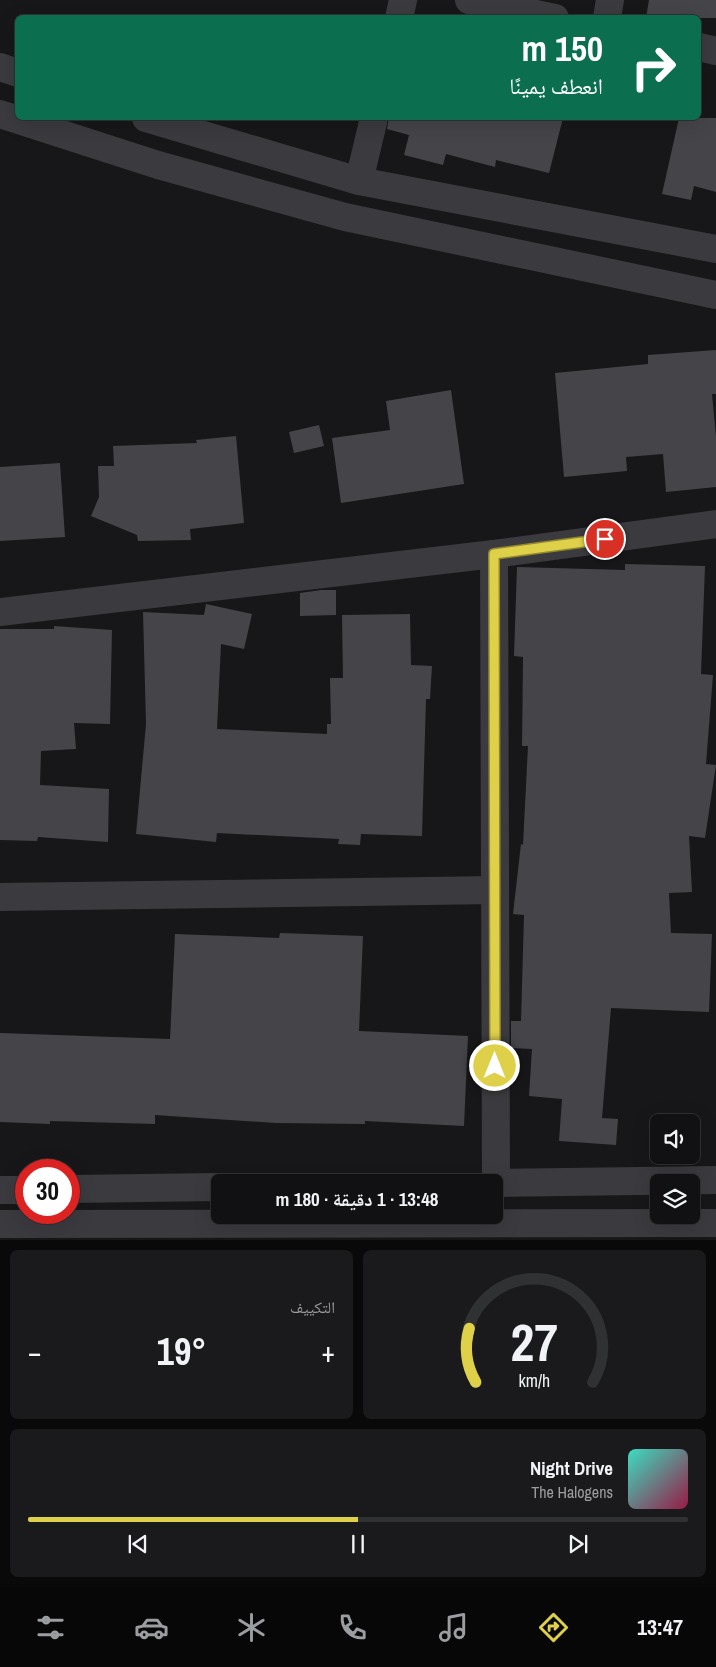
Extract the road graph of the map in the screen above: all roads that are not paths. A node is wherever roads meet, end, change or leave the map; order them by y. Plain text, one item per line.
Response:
1 (403, 0) edge
2 (469, 0) edge
3 (610, 0) edge
4 (400, 15) edge
5 (541, 15) edge
6 (608, 15) edge
7 (701, 47) edge
8 (716, 51) edge
9 (0, 66) edge
10 (15, 72) edge
11 (0, 114) edge
12 (15, 119) edge
13 (19, 120) edge
14 (153, 120) edge
15 (374, 120) edge
16 (359, 180) junction
17 (716, 250) edge
18 (716, 294) edge
19 (716, 524) edge
20 (494, 554) junction
21 (0, 612) edge
22 (495, 890) junction
23 (0, 897) edge
24 (495, 1174) edge
25 (716, 1180) edge
26 (503, 1183) edge
27 (211, 1187) edge
28 (80, 1189) edge
29 (0, 1190) edge
30 (15, 1190) edge
31 (716, 1223) edge
32 (0, 1224) edge
33 (430, 1232) edge

1 - 4 street
2 - 5 street
3 - 6 street
7 - 8 street
9 - 10 street
11 - 12 street
13 - 18 street
14 - 16 street
15 - 16 street
16 - 17 street
19 - 20 street
20 - 21 street
20 - 22 street
22 - 23 street
22 - 24 street
25 - 26 street
27 - 28 street
29 - 30 street
31 - 33 street
32 - 33 street

